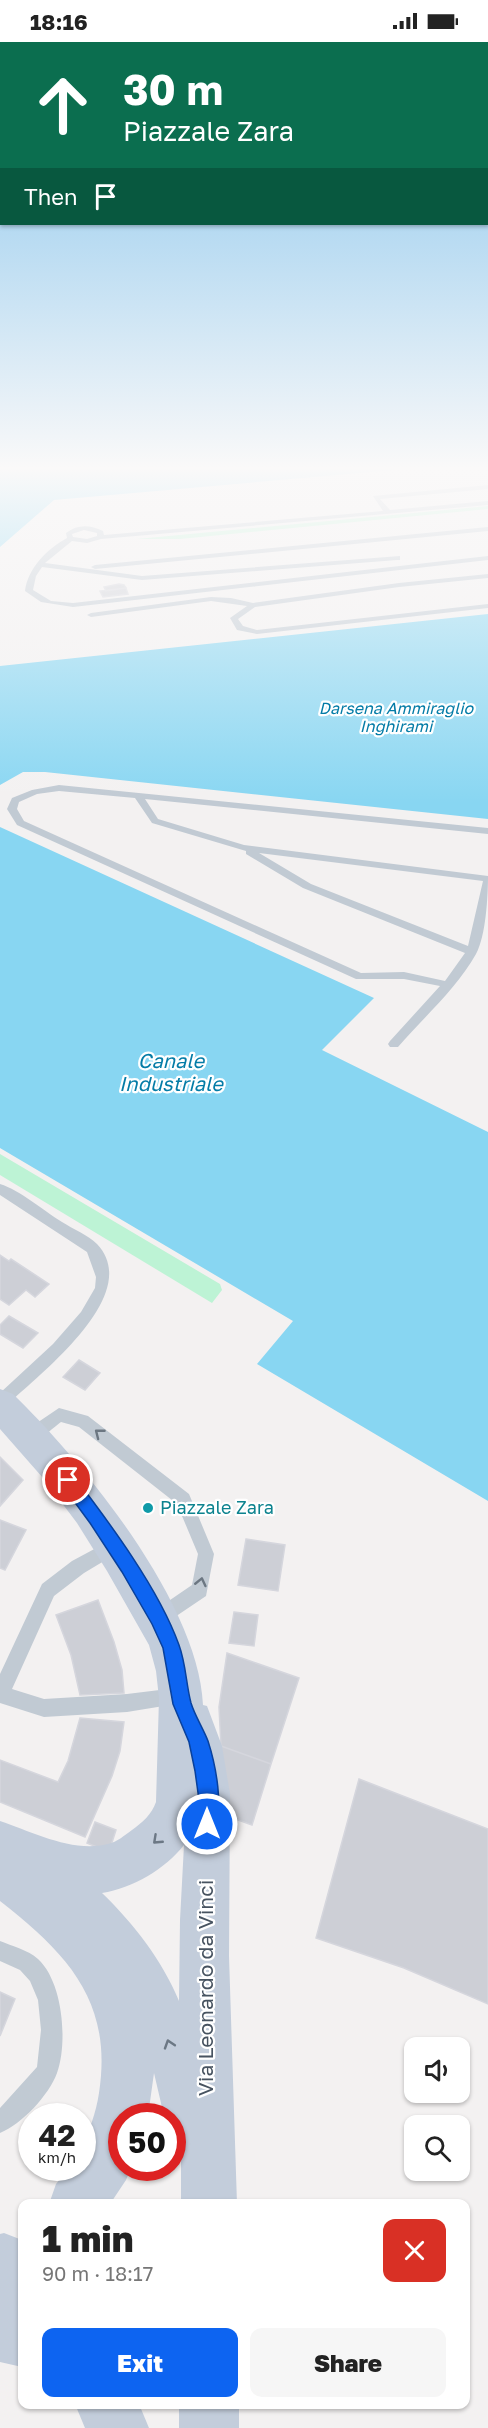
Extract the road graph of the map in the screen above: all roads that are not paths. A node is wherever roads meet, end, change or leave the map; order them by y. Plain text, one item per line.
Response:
1 (31, 580) edge
2 (286, 580) edge
3 (445, 580) edge
4 (253, 605) junction
5 (488, 606) edge
6 (91, 615) dead end
7 (138, 796) junction
8 (488, 831) edge
9 (243, 848) junction
10 (488, 879) edge
11 (472, 952) junction
12 (447, 985) junction
13 (394, 1044) dead end
14 (0, 1189) edge
15 (8, 1416) edge
16 (114, 1546) junction
17 (158, 1618) junction
18 (0, 1694) edge
19 (182, 1700) junction
20 (0, 1844) edge
21 (0, 1866) edge
22 (0, 1871) edge
23 (0, 1951) edge
24 (123, 2103) edge
25 (0, 2122) edge
26 (108, 2158) edge
27 (80, 2199) edge
28 (203, 2199) edge
29 (209, 2199) edge
30 (0, 2333) edge
31 (18, 2337) edge
32 (108, 2409) edge
33 (209, 2409) edge
34 (119, 2428) edge
35 (209, 2428) edge

1 - 2 lane
3 - 4 lane
4 - 5 lane
4 - 6 lane
7 - 8 lane
7 - 9 lane
7 - 12 lane
9 - 10 lane
9 - 11 lane
10 - 11 lane
11 - 12 lane
12 - 13 lane
14 - 15 lane
15 - 16 main road
17 -> 15 lane
16 - 17 main road
16 - 18 lane
17 - 19 main road
18 - 19 lane
19 -> 20 main road
19 - 29 main road, Via Leonardo da Vinci
28 -> 21 main road
22 - 24 main road
23 - 25 lane
26 - 27 main road
30 - 31 main road
32 - 34 main road
33 - 35 main road

